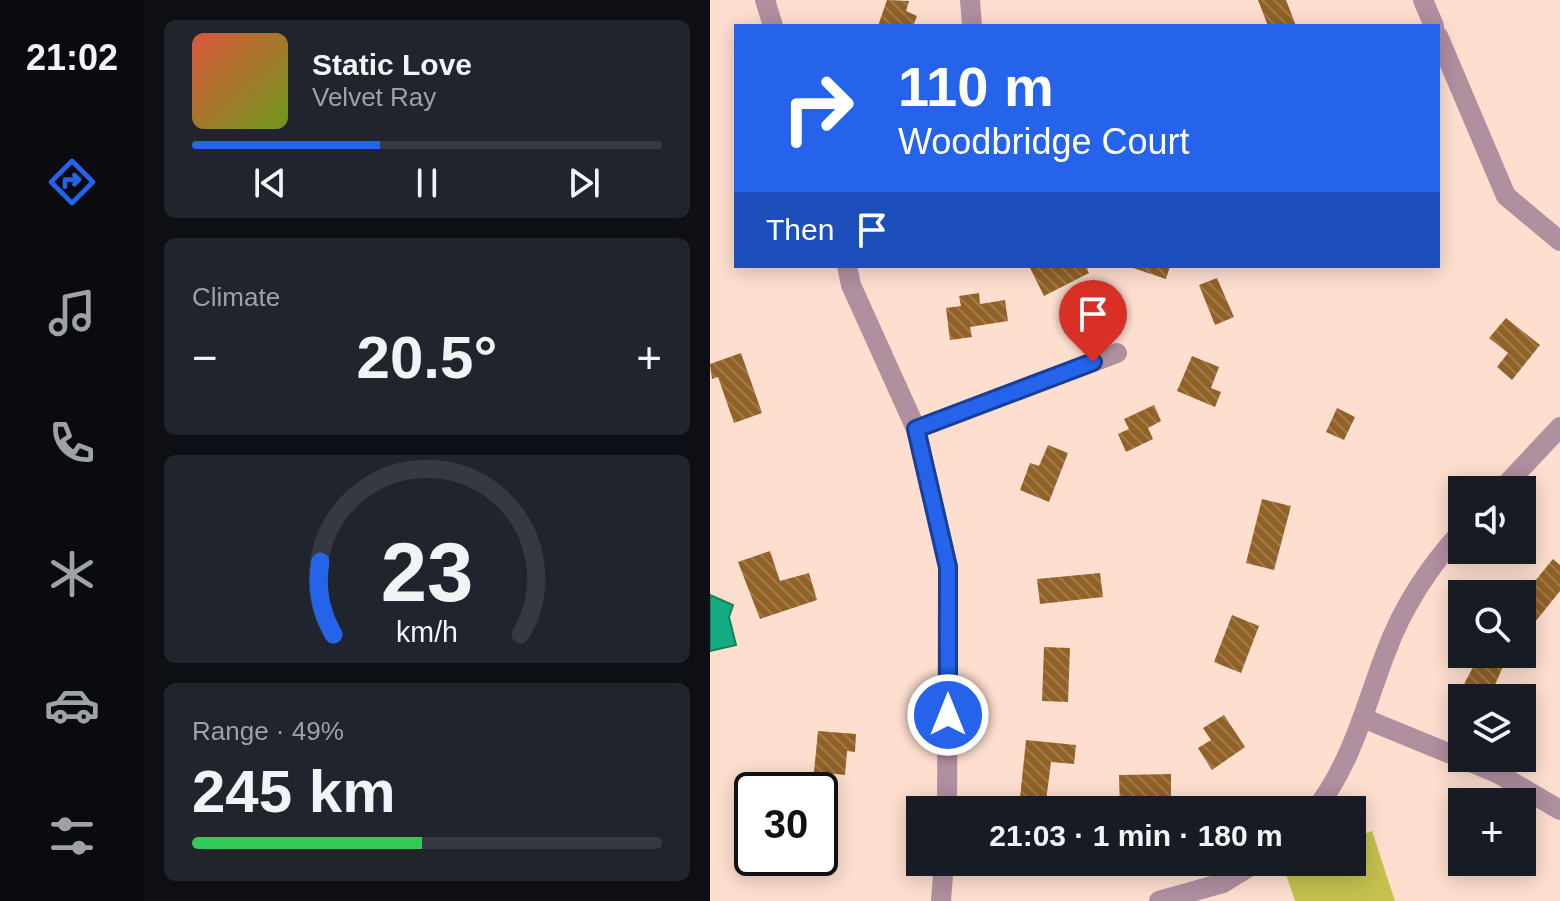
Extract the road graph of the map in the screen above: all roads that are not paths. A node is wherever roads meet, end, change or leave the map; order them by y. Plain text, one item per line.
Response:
1 (765, 0) edge
2 (970, 0) edge
3 (1423, 0) edge
4 (772, 24) edge
5 (972, 24) edge
6 (1433, 24) edge
7 (1440, 41) edge
8 (1560, 241) edge
9 (847, 268) edge
10 (1117, 353) dead end
11 (1560, 427) edge
12 (916, 429) junction
13 (1514, 476) edge
14 (1448, 546) edge
15 (1363, 718) junction
16 (947, 796) edge
17 (1324, 796) edge
18 (1560, 810) edge
19 (943, 876) edge
20 (1234, 876) edge
21 (941, 901) edge
22 (1159, 901) edge

1 - 4 street
2 - 5 street
3 - 6 street
7 - 8 street
9 - 12 street
10 - 12 street
11 - 13 street
12 - 16 street
14 - 15 street
15 - 17 street
15 - 18 street
19 - 21 street
20 - 22 street

